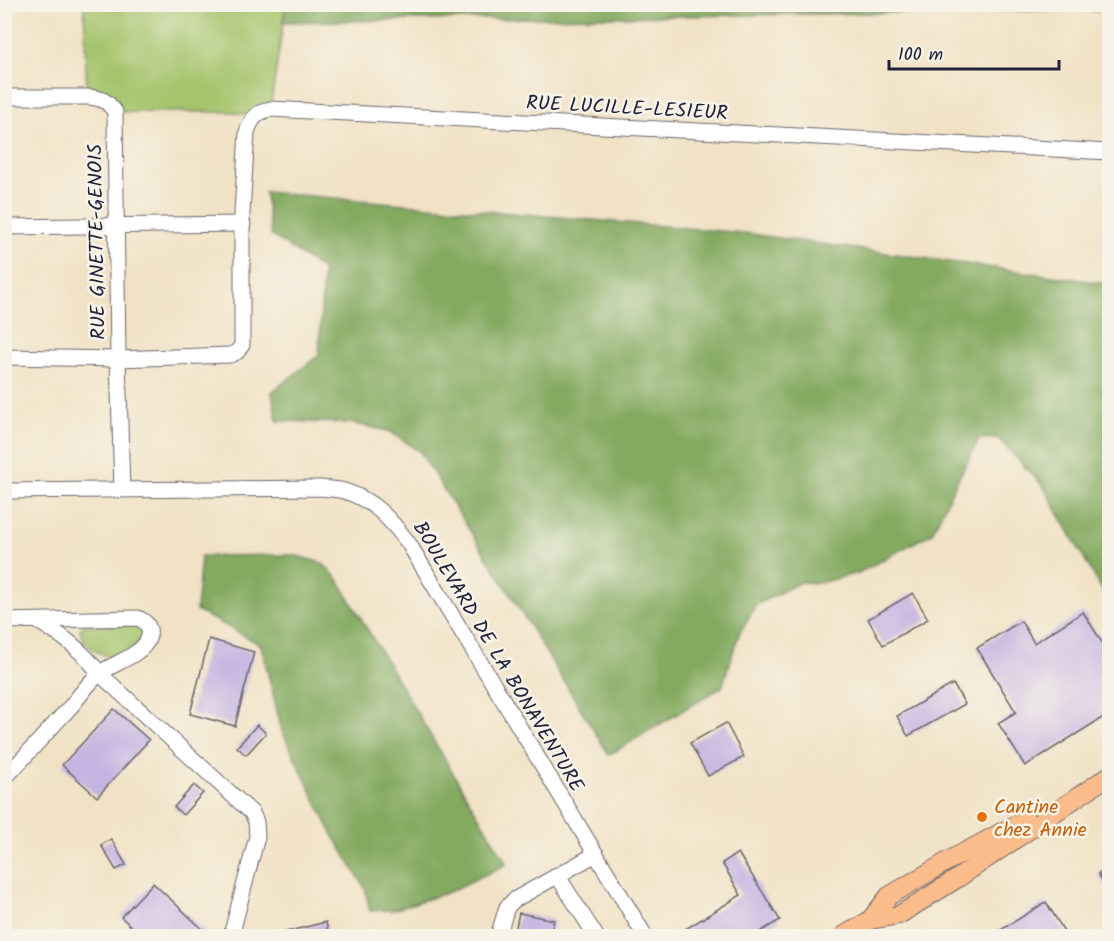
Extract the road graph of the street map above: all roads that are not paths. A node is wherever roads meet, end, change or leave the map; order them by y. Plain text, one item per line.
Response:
1 (4, 97) edge
2 (1110, 152) edge
3 (243, 224) junction
4 (116, 226) junction
5 (4, 227) edge
6 (4, 357) edge
7 (118, 359) junction
8 (123, 489) junction
9 (4, 491) edge
10 (4, 621) edge
11 (36, 621) junction
12 (100, 674) junction
13 (1107, 776) edge
14 (4, 779) edge
15 (596, 854) junction
16 (557, 875) junction
17 (231, 936) edge
18 (498, 936) edge
19 (597, 936) edge
20 (645, 936) edge
21 (843, 936) edge

1 - 4 street, RUE GINETTE-GENOIS
2 - 3 street, RUE LUCILLE-LESIEUR
3 - 4 street
3 - 7 street, RUE LUCILLE-LESIEUR
4 - 5 street
4 - 7 street, RUE GINETTE-GENOIS
6 - 7 street
7 - 8 street, RUE GINETTE-GENOIS
8 - 9 street, BOULEVARD DE LA BONAVENTURE
8 - 15 street, BOULEVARD DE LA BONAVENTURE
10 - 11 street
11 - 12 street
11 - 12 street
12 - 14 street
12 - 17 street
13 - 21 main road
15 - 16 street
15 - 20 street, BOULEVARD DE LA BONAVENTURE
16 - 18 street
16 - 19 street

